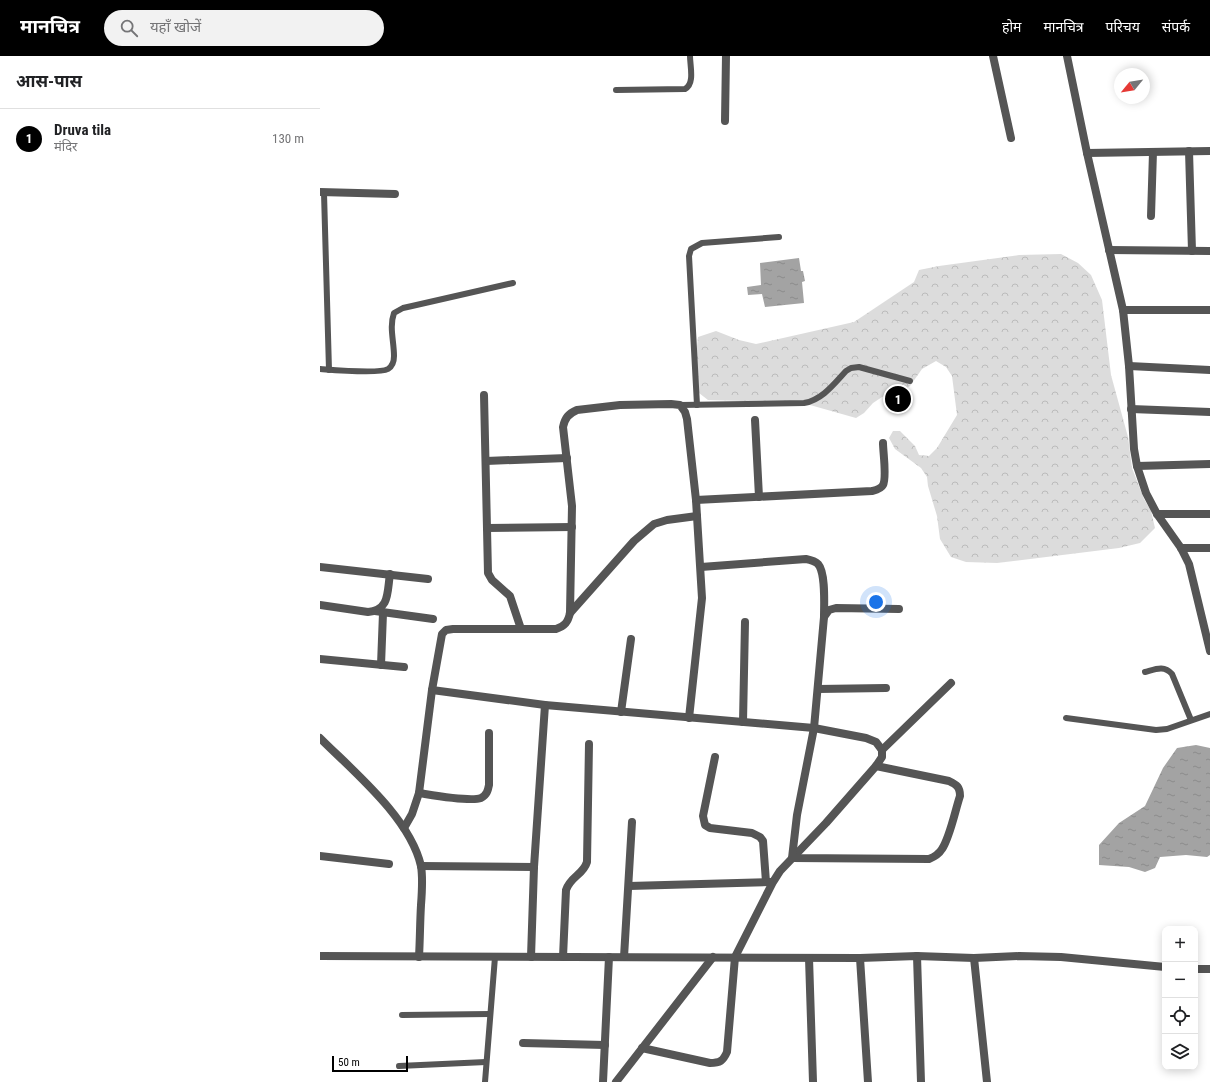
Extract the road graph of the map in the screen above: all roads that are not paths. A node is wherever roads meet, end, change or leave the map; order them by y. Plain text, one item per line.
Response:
1 (690, 56) edge
2 (726, 56) edge
3 (993, 56) edge
4 (1067, 56) edge
5 (616, 90) dead end
6 (725, 121) dead end
7 (1011, 138) dead end
8 (1189, 151) junction
9 (1210, 151) edge
10 (1153, 152) junction
11 (1087, 154) junction
12 (322, 192) edge
13 (395, 194) dead end
14 (1151, 216) dead end
15 (779, 237) dead end
16 (1109, 250) junction
17 (1192, 251) junction
18 (1210, 251) edge
19 (513, 284) dead end
20 (1123, 310) junction
21 (1210, 310) edge
22 (1129, 366) junction
23 (320, 369) edge
24 (329, 370) junction
25 (1210, 370) edge
26 (910, 381) dead end
27 (484, 395) dead end
28 (680, 405) junction
29 (697, 405) junction
30 (1131, 409) junction
31 (1210, 412) edge
32 (755, 420) dead end
33 (883, 443) dead end
34 (567, 458) junction
35 (486, 461) junction
36 (1210, 464) edge
37 (1137, 466) junction
38 (759, 497) junction
39 (696, 500) junction
40 (1157, 514) junction
41 (1210, 514) edge
42 (697, 516) junction
43 (572, 526) junction
44 (487, 528) junction
45 (1181, 548) junction
46 (1210, 548) edge
47 (320, 567) edge
48 (701, 567) junction
49 (390, 574) junction
50 (428, 579) dead end
51 (320, 604) edge
52 (899, 609) dead end
53 (379, 612) junction
54 (570, 613) junction
55 (824, 617) junction
56 (433, 620) dead end
57 (745, 622) dead end
58 (521, 629) junction
59 (631, 639) dead end
60 (1210, 651) edge
61 (320, 659) edge
62 (381, 665) junction
63 (404, 667) dead end
64 (1145, 672) dead end
65 (951, 682) dead end
66 (886, 688) dead end
67 (818, 689) junction
68 (432, 690) junction
69 (545, 705) junction
70 (621, 712) junction
71 (1210, 714) edge
72 (689, 718) junction
73 (1066, 718) dead end
74 (1192, 720) junction
75 (743, 722) junction
76 (814, 728) junction
77 (489, 733) dead end
78 (320, 738) edge
79 (589, 744) dead end
80 (882, 750) junction
81 (715, 757) dead end
82 (876, 766) junction
83 (419, 794) junction
84 (632, 822) dead end
85 (404, 828) junction
86 (320, 856) edge
87 (792, 858) junction
88 (389, 864) dead end
89 (421, 866) junction
90 (534, 867) junction
91 (769, 882) junction
92 (628, 886) junction
93 (320, 956) edge
94 (419, 956) junction
95 (917, 956) junction
96 (495, 957) junction
97 (531, 957) junction
98 (563, 957) junction
99 (609, 957) junction
100 (624, 957) junction
101 (713, 957) junction
102 (735, 957) junction
103 (809, 958) junction
104 (860, 958) junction
105 (974, 958) junction
106 (1162, 967) edge
107 (1198, 969) edge
108 (1210, 969) edge
109 (490, 1014) junction
110 (402, 1015) dead end
111 (523, 1043) dead end
112 (605, 1045) junction
113 (642, 1048) junction
114 (486, 1062) junction
115 (399, 1066) dead end
116 (485, 1082) edge
117 (603, 1082) edge
118 (616, 1082) edge
119 (813, 1082) edge
120 (868, 1082) edge
121 (921, 1082) edge
122 (987, 1082) edge

1 - 5 lane
2 - 6 street
3 - 7 street
4 - 11 street
8 - 9 street
8 - 10 street
8 - 17 street
10 - 11 street
10 - 14 street
11 - 16 street
12 - 13 street
12 - 24 lane
15 - 29 lane
16 - 17 street
16 - 20 street
17 - 18 street
19 - 24 lane
20 - 21 street
20 - 22 street
22 - 25 street
22 - 30 street
23 - 24 lane
26 - 29 lane
27 - 35 street
28 - 29 lane
28 - 34 street
28 - 39 street
30 - 31 street
30 - 37 street
32 - 38 street
33 - 38 street
34 - 35 street
34 - 43 street
35 - 44 street
36 - 37 street
37 - 40 street
38 - 39 street
39 - 42 street
40 - 41 street
40 - 45 street
42 - 48 street
42 - 54 street
43 - 44 street
43 - 54 street
44 - 58 street
45 - 46 street
45 - 60 street
47 - 49 street
48 - 55 street
48 - 72 street
49 - 50 street
49 - 53 street
51 - 53 street
52 - 55 street
53 - 56 street
53 - 62 street
54 - 58 street
55 - 67 street
57 - 75 street
58 - 68 street
59 - 70 street
61 - 62 street
62 - 63 street
64 - 74 lane
65 - 80 street
66 - 67 street
67 - 76 street
68 - 69 street
68 - 83 street
69 - 70 street
69 - 90 street
70 - 72 street
71 - 74 lane
72 - 75 street
73 - 74 lane
75 - 76 street
76 - 80 street
76 - 87 street
77 - 83 street
78 - 85 street
79 - 98 street
80 - 82 street
81 - 91 street
82 - 87 street
82 - 87 street
83 - 85 street
84 - 92 street
85 - 89 street
86 - 88 street
87 - 91 street
89 - 90 street
89 - 94 street
90 - 97 street
91 - 92 street
91 - 102 street
92 - 100 street
93 - 94 street
94 - 96 street
95 - 104 street
95 - 105 street
95 - 121 street
96 - 97 street
96 - 109 lane
97 - 98 street
98 - 99 street
99 - 100 street
99 - 112 street
100 - 101 street
101 - 102 street
101 - 113 street
102 - 103 street
102 - 113 street
103 - 104 street
103 - 119 street
104 - 120 street
105 - 106 street
105 - 122 street
107 - 108 street
109 - 110 lane
109 - 114 lane
111 - 112 street
112 - 117 street
113 - 118 street
114 - 115 lane
114 - 116 lane

